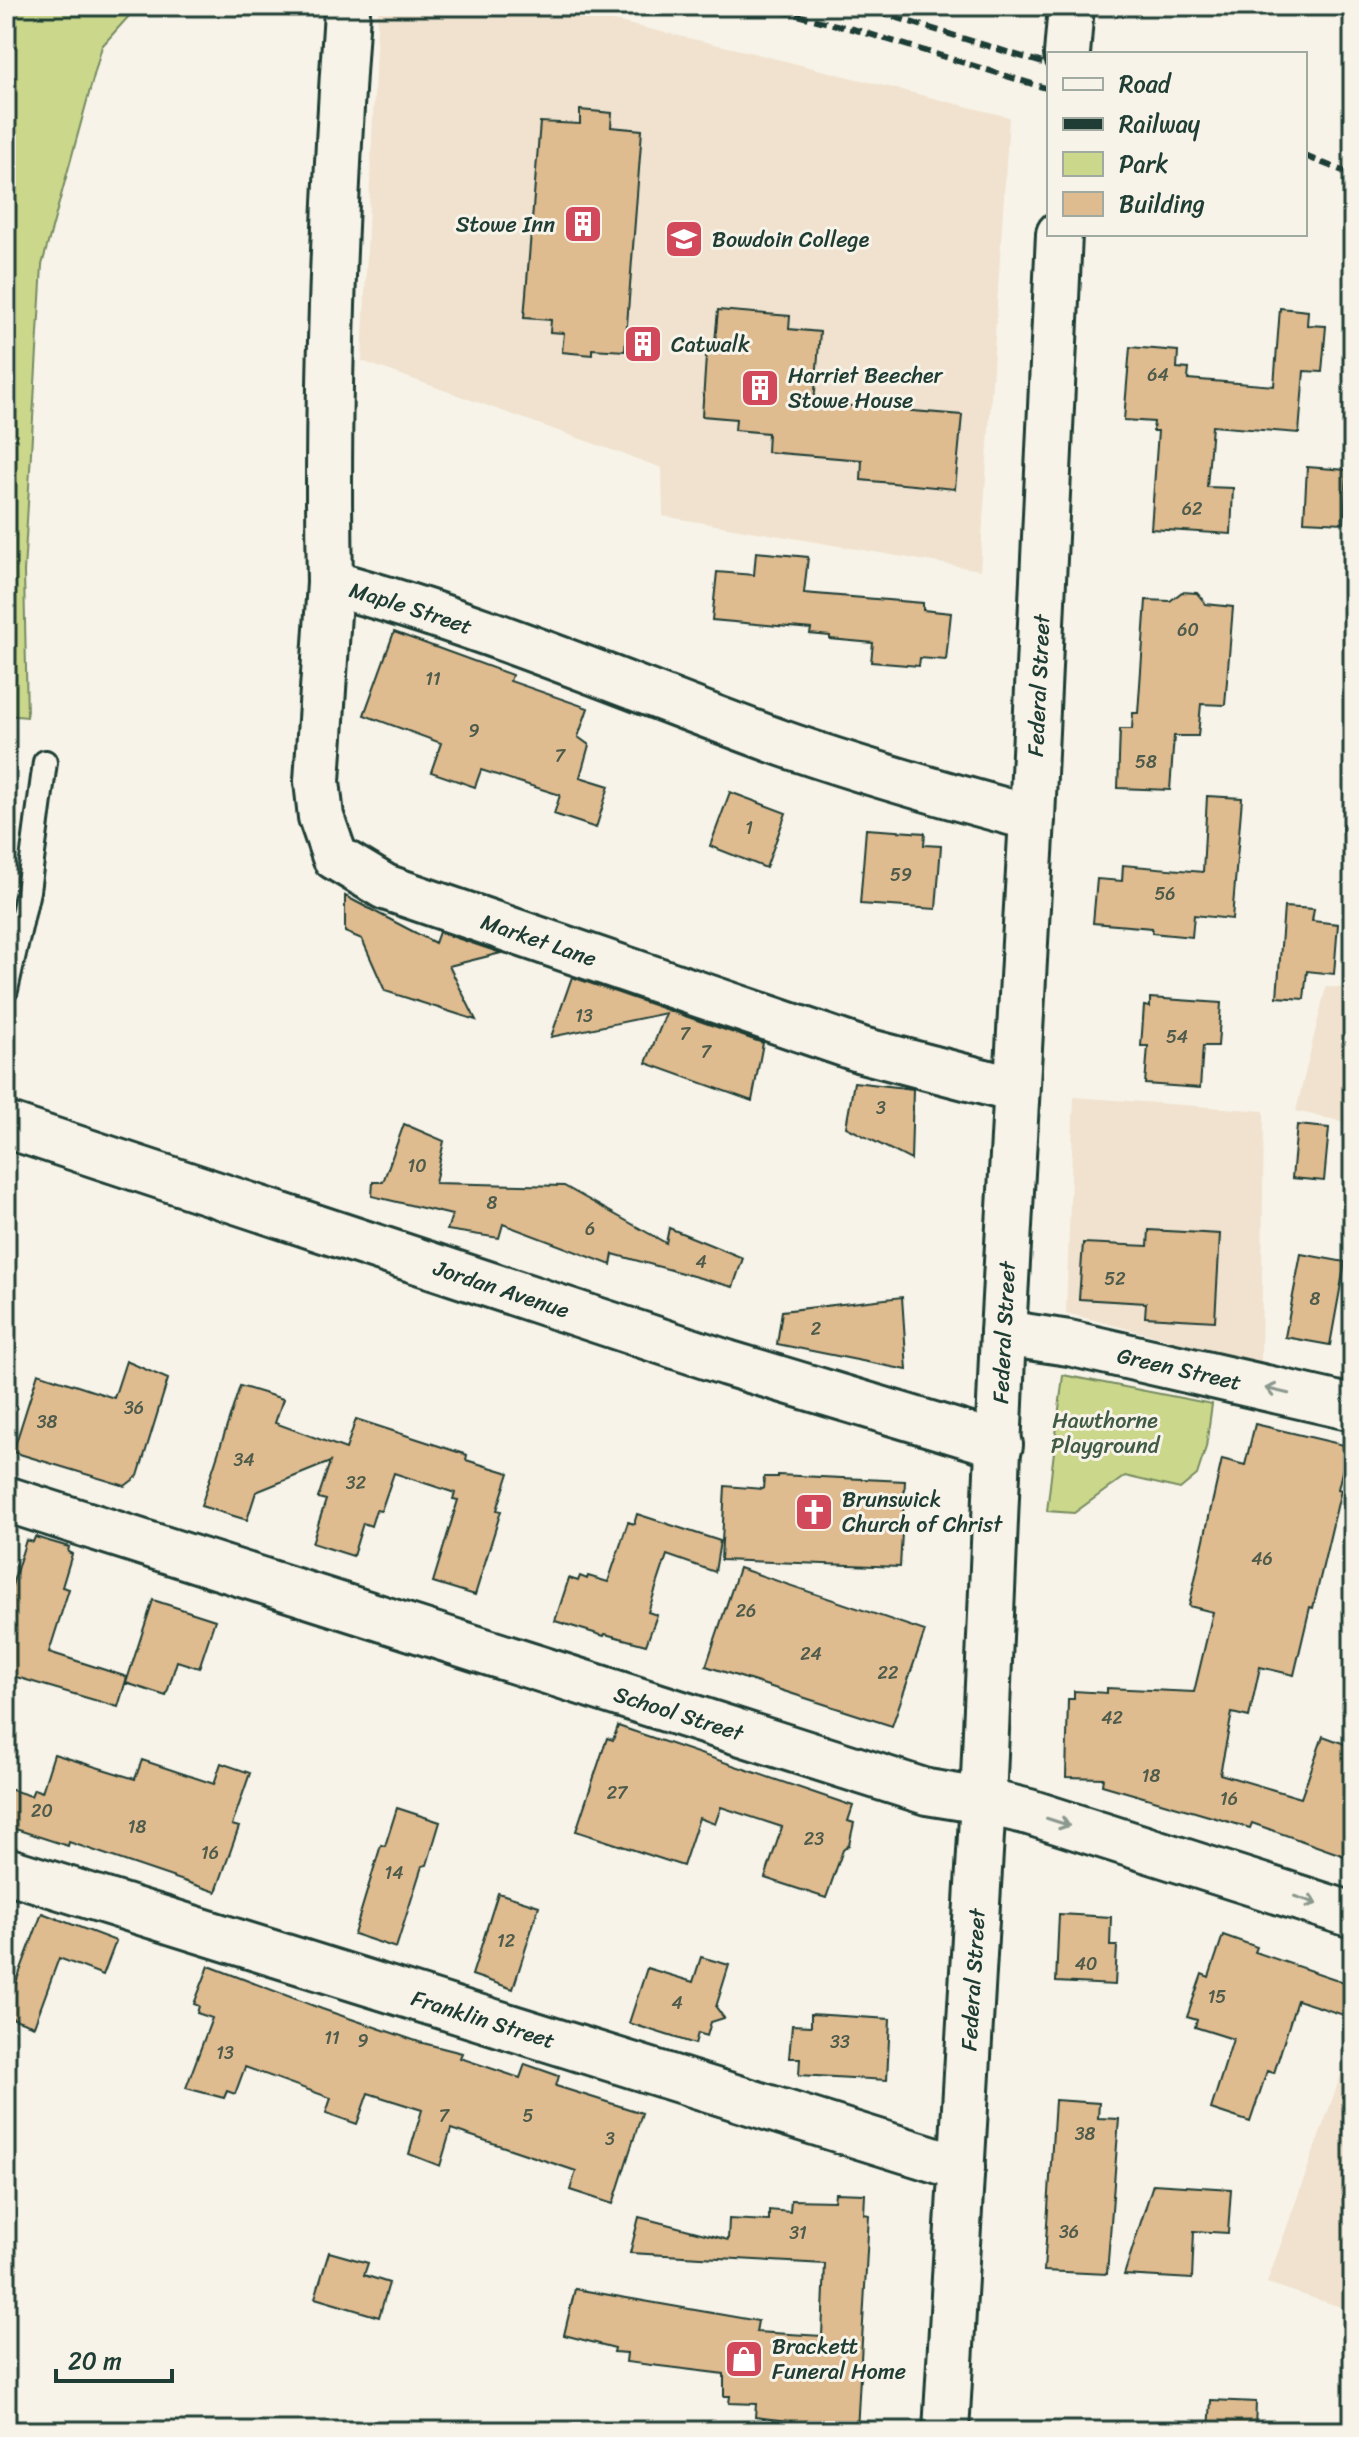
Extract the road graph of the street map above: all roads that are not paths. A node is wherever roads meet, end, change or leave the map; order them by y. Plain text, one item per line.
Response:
1 (347, 12) dead end
2 (1059, 236) edge
3 (330, 583) junction
4 (45, 762) dead end
5 (1032, 818) junction
6 (6, 990) edge
7 (1015, 1090) junction
8 (6, 1125) edge
9 (1003, 1333) junction
10 (1353, 1408) edge
11 (1000, 1445) junction
12 (6, 1499) edge
13 (983, 1801) junction
14 (6, 1870) edge
15 (1353, 1915) edge
16 (962, 2168) junction
17 (946, 2431) edge

1 - 3 street, Maple Street
2 - 5 street, Federal Street
3 - 5 street, Maple Street
3 - 7 street, Market Lane
4 - 6 lane
5 - 7 street, Federal Street
7 - 9 street, Federal Street
8 - 11 street, Jordan Avenue
10 -> 9 street, Green Street
9 - 11 street, Federal Street
11 - 13 street, Federal Street
12 - 13 street, School Street
13 -> 15 street, School Street
13 - 16 street, Federal Street
14 - 16 street, Franklin Street
16 - 17 street, Federal Street

